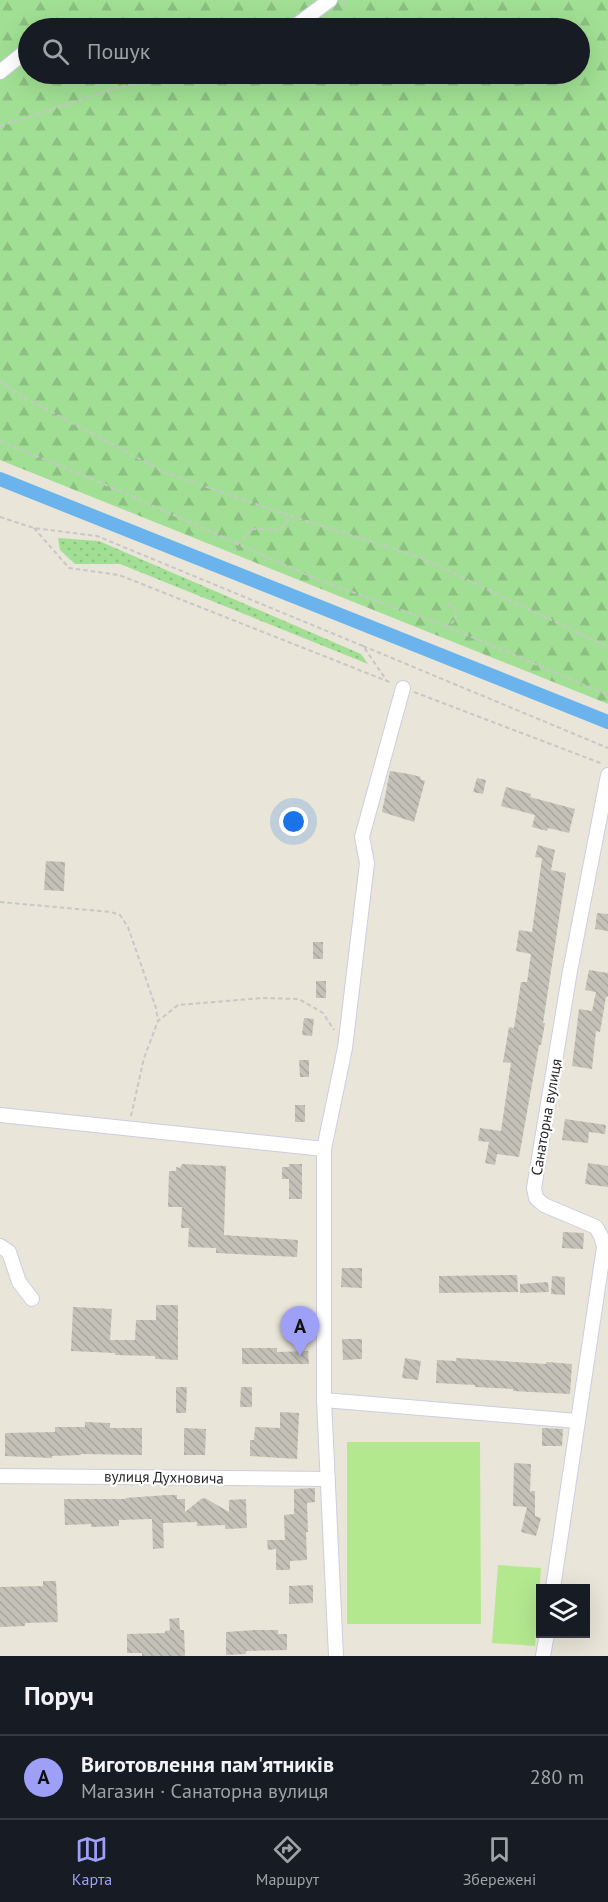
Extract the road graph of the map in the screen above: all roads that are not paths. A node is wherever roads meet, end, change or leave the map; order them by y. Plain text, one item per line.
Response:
1 (330, 0) edge
2 (306, 18) edge
3 (18, 58) edge
4 (0, 72) edge
5 (403, 688) road end
6 (608, 775) edge
7 (0, 1115) edge
8 (324, 1149) junction
9 (0, 1246) edge
10 (32, 1299) dead end
11 (324, 1400) junction
12 (577, 1421) junction
13 (0, 1476) edge
14 (328, 1479) junction
15 (554, 1584) edge
16 (546, 1638) edge
17 (336, 1656) edge
18 (543, 1656) edge

1 - 2 street
3 - 4 street
5 - 8 street
6 - 12 street, Санаторна вулиця
7 - 8 street
8 - 11 street
9 - 10 street
11 - 12 street
11 - 14 street
12 - 15 street, Санаторна вулиця
13 - 14 street, вулиця Духновича
14 - 17 street
16 - 18 street

